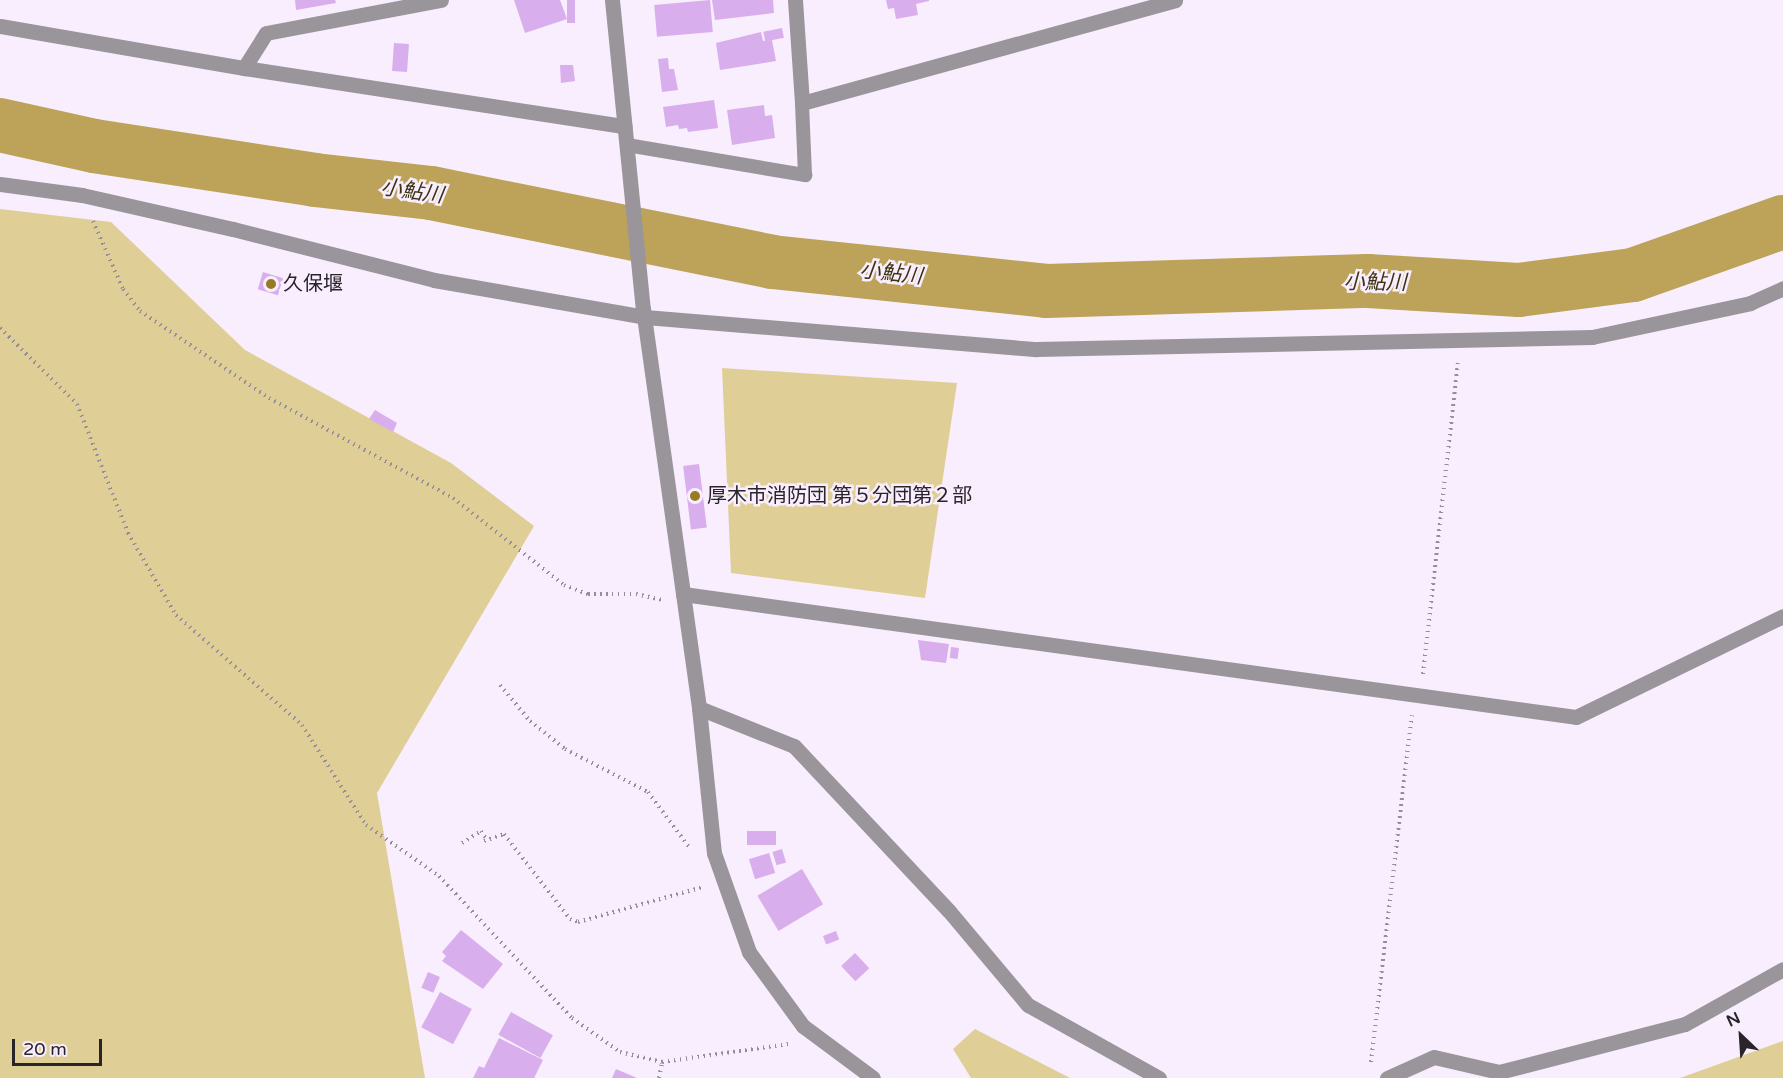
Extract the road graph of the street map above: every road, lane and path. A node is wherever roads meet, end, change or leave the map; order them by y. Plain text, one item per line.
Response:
1 (441, 0) edge
2 (612, 0) edge
3 (795, 0) edge
4 (1175, 0) edge
5 (0, 26) edge
6 (244, 68) junction
7 (802, 103) junction
8 (625, 126) junction
9 (627, 149) junction
10 (0, 184) edge
11 (82, 195) junction
12 (1783, 288) edge
13 (644, 313) junction
14 (0, 328) edge
15 (683, 594) junction
16 (1783, 616) edge
17 (500, 685) dead end
18 (699, 708) junction
19 (462, 843) dead end
20 (714, 854) junction
21 (724, 882) junction
22 (1783, 969) edge
23 (807, 1029) junction
24 (662, 1062) junction
25 (659, 1078) edge
26 (873, 1078) edge
27 (1159, 1078) edge
28 (1387, 1078) edge

1 - 6 street
2 - 8 street
3 - 7 street
4 - 7 street
5 - 6 street
6 - 8 street
7 - 9 lane
8 - 9 street
9 - 13 street
10 - 11 street
11 - 13 street
11 - 15 path
12 - 13 street
13 - 15 street
14 - 24 path
15 - 16 street
15 - 18 street
17 - 20 path
18 - 20 street
18 - 27 street
19 - 21 path
20 - 21 street
21 - 23 street
22 - 28 street
23 - 24 path
23 - 26 street
24 - 25 path

